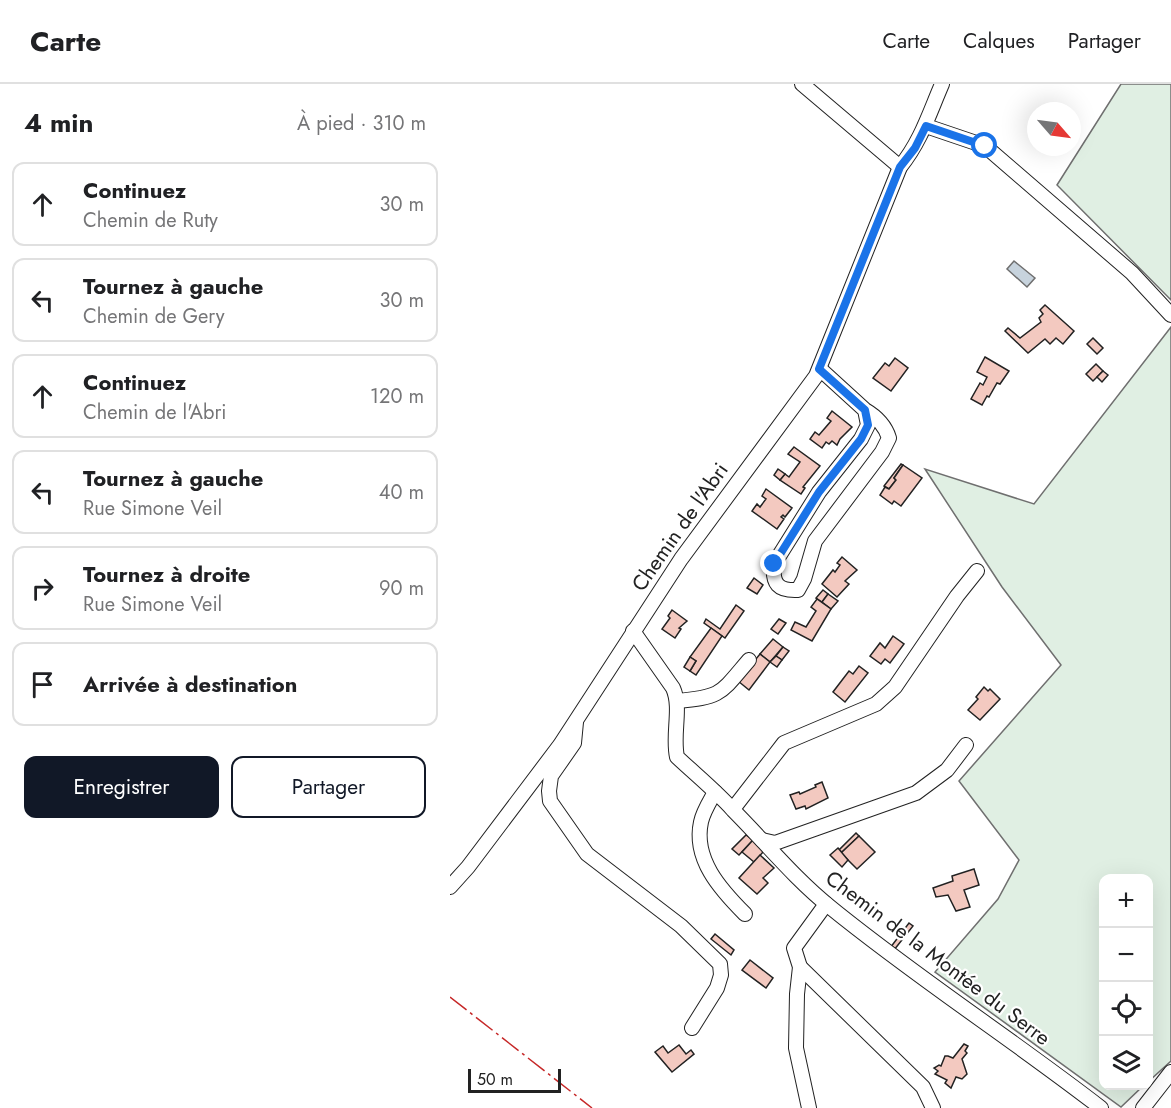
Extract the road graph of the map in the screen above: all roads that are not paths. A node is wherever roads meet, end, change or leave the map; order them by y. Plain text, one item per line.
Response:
1 (802, 84) edge
2 (942, 84) edge
3 (926, 126) junction
4 (900, 167) junction
5 (1171, 315) edge
6 (819, 369) junction
7 (865, 410) junction
8 (977, 571) dead end
9 (633, 631) junction
10 (749, 660) dead end
11 (677, 701) junction
12 (576, 717) junction
13 (966, 745) dead end
14 (715, 792) junction
15 (733, 808) junction
16 (762, 840) junction
17 (450, 887) edge
18 (826, 904) junction
19 (745, 914) dead end
20 (800, 967) junction
21 (692, 1028) dead end
22 (1171, 1072) edge
23 (809, 1108) edge
24 (933, 1108) edge
25 (1101, 1108) edge
26 (1143, 1108) edge

1 - 4 street
2 - 3 street, Chemin de l'Abri
3 - 4 street, Chemin de l'Abri
3 - 5 street
4 - 6 street, Chemin de l'Abri
6 - 7 street
6 - 9 street, Chemin de l'Abri
7 - 7 street
8 - 15 street
9 - 11 street
9 - 12 street, Chemin de l'Abri
10 - 11 street
11 - 14 street, Chemin de la Montée du Serre
12 - 17 street, Chemin de l'Abri
12 - 21 street
13 - 16 street
14 - 15 street, Chemin de la Montée du Serre
14 - 19 street
15 - 16 street, Chemin de la Montée du Serre
16 - 18 street, Chemin de la Montée du Serre
18 - 20 street
18 - 25 street, Chemin de la Montée du Serre
20 - 23 street
20 - 24 street
22 - 26 street

